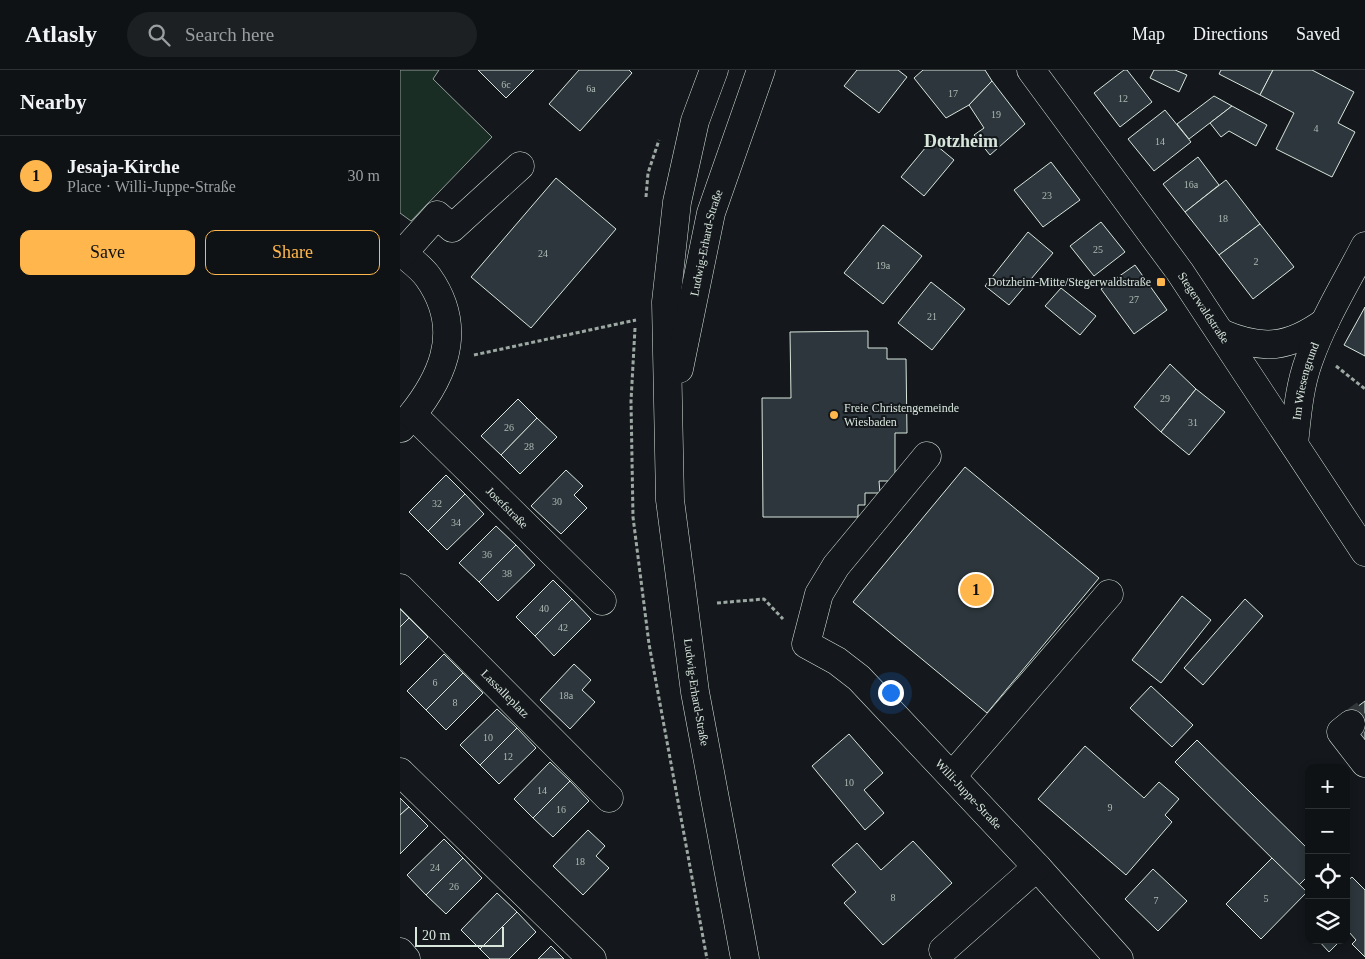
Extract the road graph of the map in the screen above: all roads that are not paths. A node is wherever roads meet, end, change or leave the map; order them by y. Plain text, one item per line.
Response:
1 (714, 70) edge
2 (761, 70) edge
3 (1031, 70) edge
4 (520, 166) dead end
5 (1365, 246) edge
6 (401, 252) edge
7 (1326, 322) junction
8 (1221, 333) junction
9 (406, 422) edge
10 (668, 422) junction
11 (1294, 444) junction
12 (927, 456) dead end
13 (1365, 552) edge
14 (400, 588) edge
15 (1109, 594) dead end
16 (602, 601) dead end
17 (400, 772) edge
18 (952, 776) junction
19 (609, 798) dead end
20 (1037, 867) junction
21 (944, 950) dead end
22 (400, 952) edge
23 (406, 959) edge
24 (592, 959) edge
25 (744, 959) edge
26 (1119, 959) edge

1 - 10 street, Ludwig-Erhard-Straße
2 - 10 street, Ludwig-Erhard-Straße
3 - 8 street, Stegerwaldstraße
4 - 6 street
5 - 7 street, Im Wiesengrund
6 - 9 street, Josefstraße
7 - 8 street, Im Wiesengrund
7 - 11 street, Im Wiesengrund
8 - 11 street, Stegerwaldstraße
9 - 16 street, Josefstraße
10 - 25 street, Ludwig-Erhard-Straße
11 - 13 street, Stegerwaldstraße
12 - 18 street, Willi-Juppe-Straße
14 - 19 street, Lassalleplatz
15 - 18 street
17 - 24 street
18 - 20 street, Willi-Juppe-Straße
20 - 21 street
20 - 26 street, Willi-Juppe-Straße
22 - 23 street

